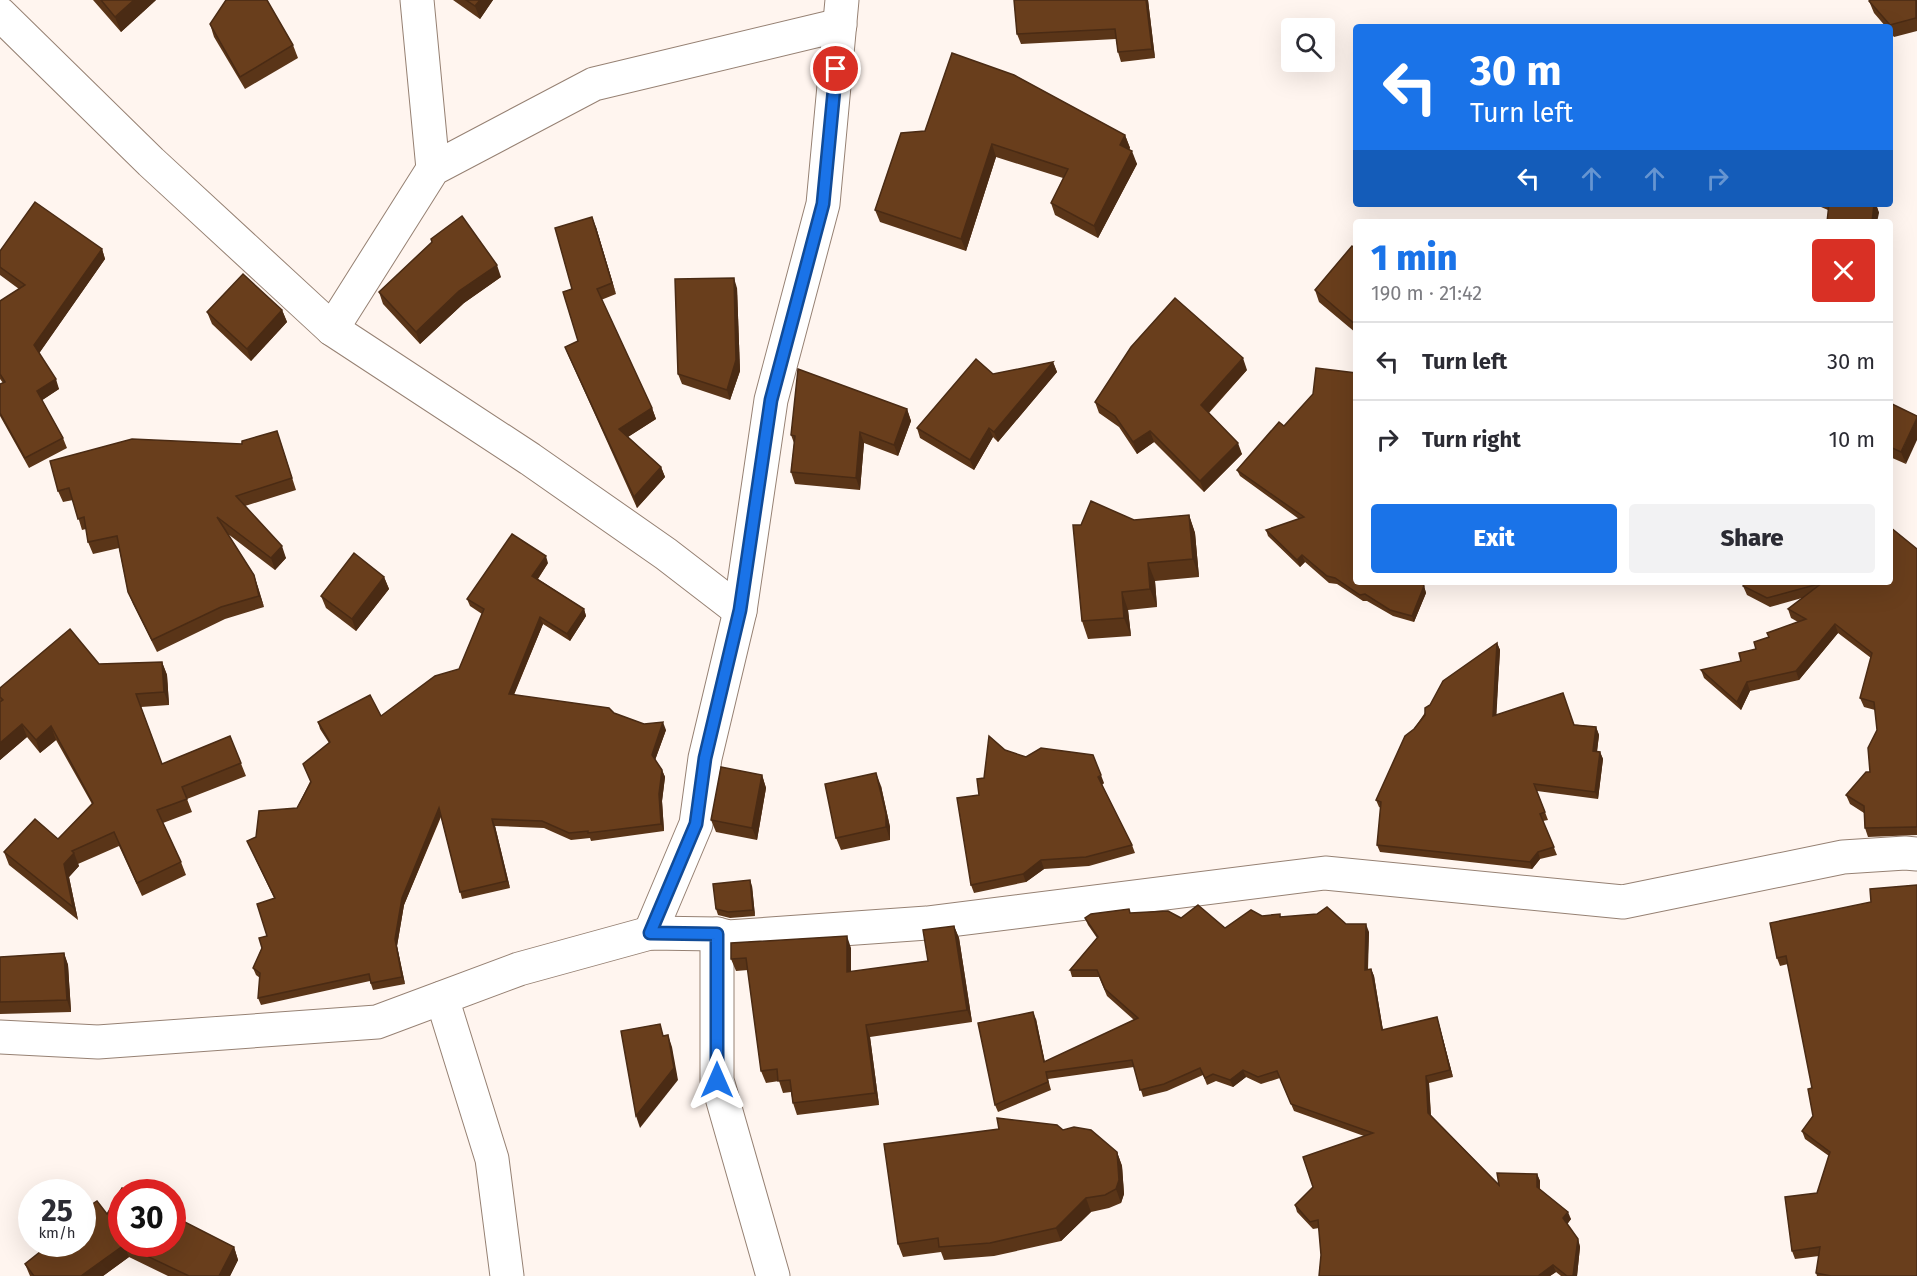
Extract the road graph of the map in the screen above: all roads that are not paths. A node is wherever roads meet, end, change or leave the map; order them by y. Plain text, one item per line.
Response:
1 (417, 0) edge
2 (841, 12) edge
3 (0, 14) edge
4 (433, 169) junction
5 (332, 329) junction
6 (740, 610) junction
7 (1917, 854) edge
8 (650, 933) junction
9 (717, 934) junction
10 (442, 998) junction
11 (0, 1037) edge
12 (507, 1276) edge
13 (773, 1276) edge

1 - 4 street
2 - 4 street
2 - 6 street
3 - 5 street
4 - 5 street
5 - 6 street
6 - 8 street
7 - 9 street
8 - 9 street
8 - 10 street
9 - 13 street
10 - 11 street
10 - 12 street

